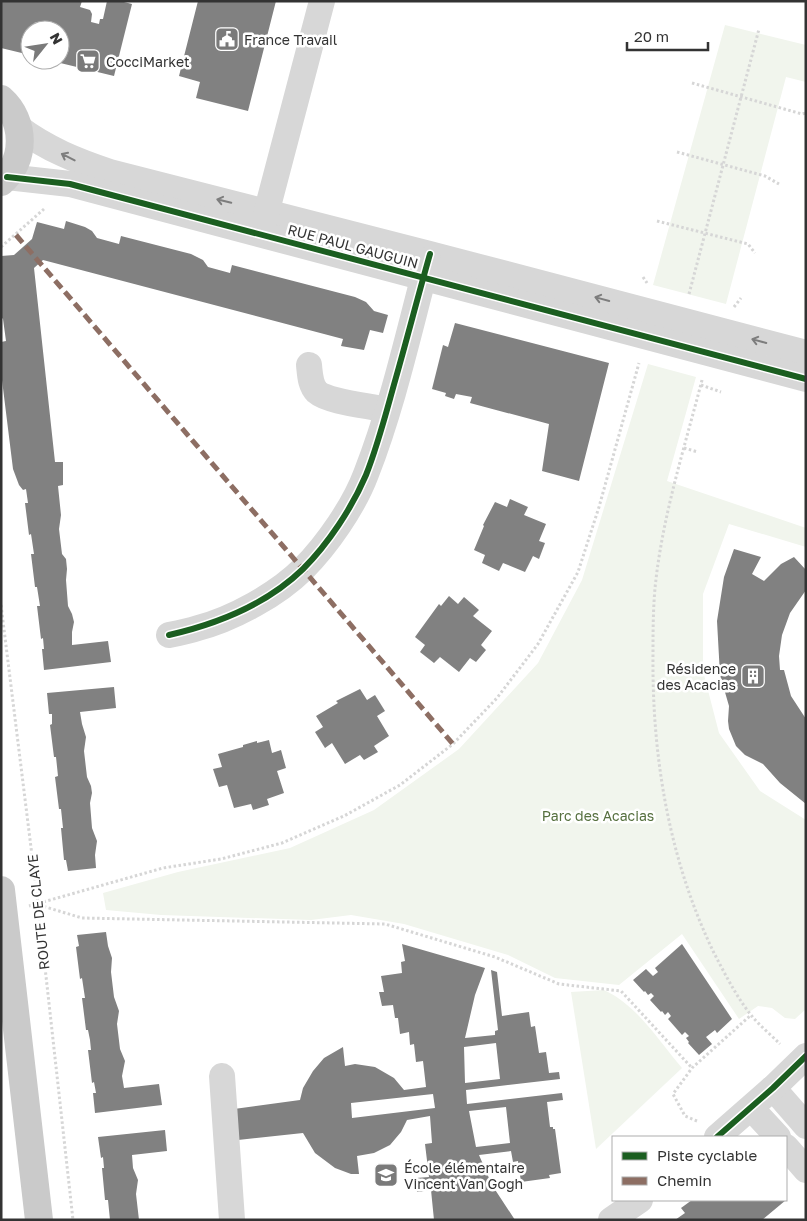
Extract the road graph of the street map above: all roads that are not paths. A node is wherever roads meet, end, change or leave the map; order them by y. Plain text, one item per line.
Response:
1 (322, 1) edge
2 (1, 99) edge
3 (19, 128) junction
4 (4, 179) edge
5 (263, 223) junction
6 (427, 265) junction
7 (806, 353) edge
8 (309, 365) dead end
9 (806, 379) edge
10 (387, 410) junction
11 (169, 635) dead end
12 (2, 901) edge
13 (802, 1059) edge
14 (222, 1076) dead end
15 (773, 1088) junction
16 (751, 1108) junction
17 (806, 1126) edge
18 (719, 1134) edge
19 (777, 1136) edge
20 (787, 1148) edge
21 (806, 1170) edge
22 (639, 1201) edge
23 (39, 1220) edge
24 (232, 1220) edge
25 (611, 1220) edge

1 - 5 street
2 - 3 main road
3 - 4 main road
5 -> 3 street, RUE PAUL GAUGUIN
4 - 5 street, RUE PAUL GAUGUIN
5 - 6 street, RUE PAUL GAUGUIN
7 -> 6 street, RUE PAUL GAUGUIN
6 - 9 street, RUE PAUL GAUGUIN
6 - 10 street
8 - 10 street
10 - 11 street
12 - 23 main road
13 - 15 street
14 - 24 street
15 - 16 street
15 - 17 street
16 - 18 street
16 - 19 street
20 - 21 street
22 - 25 street

